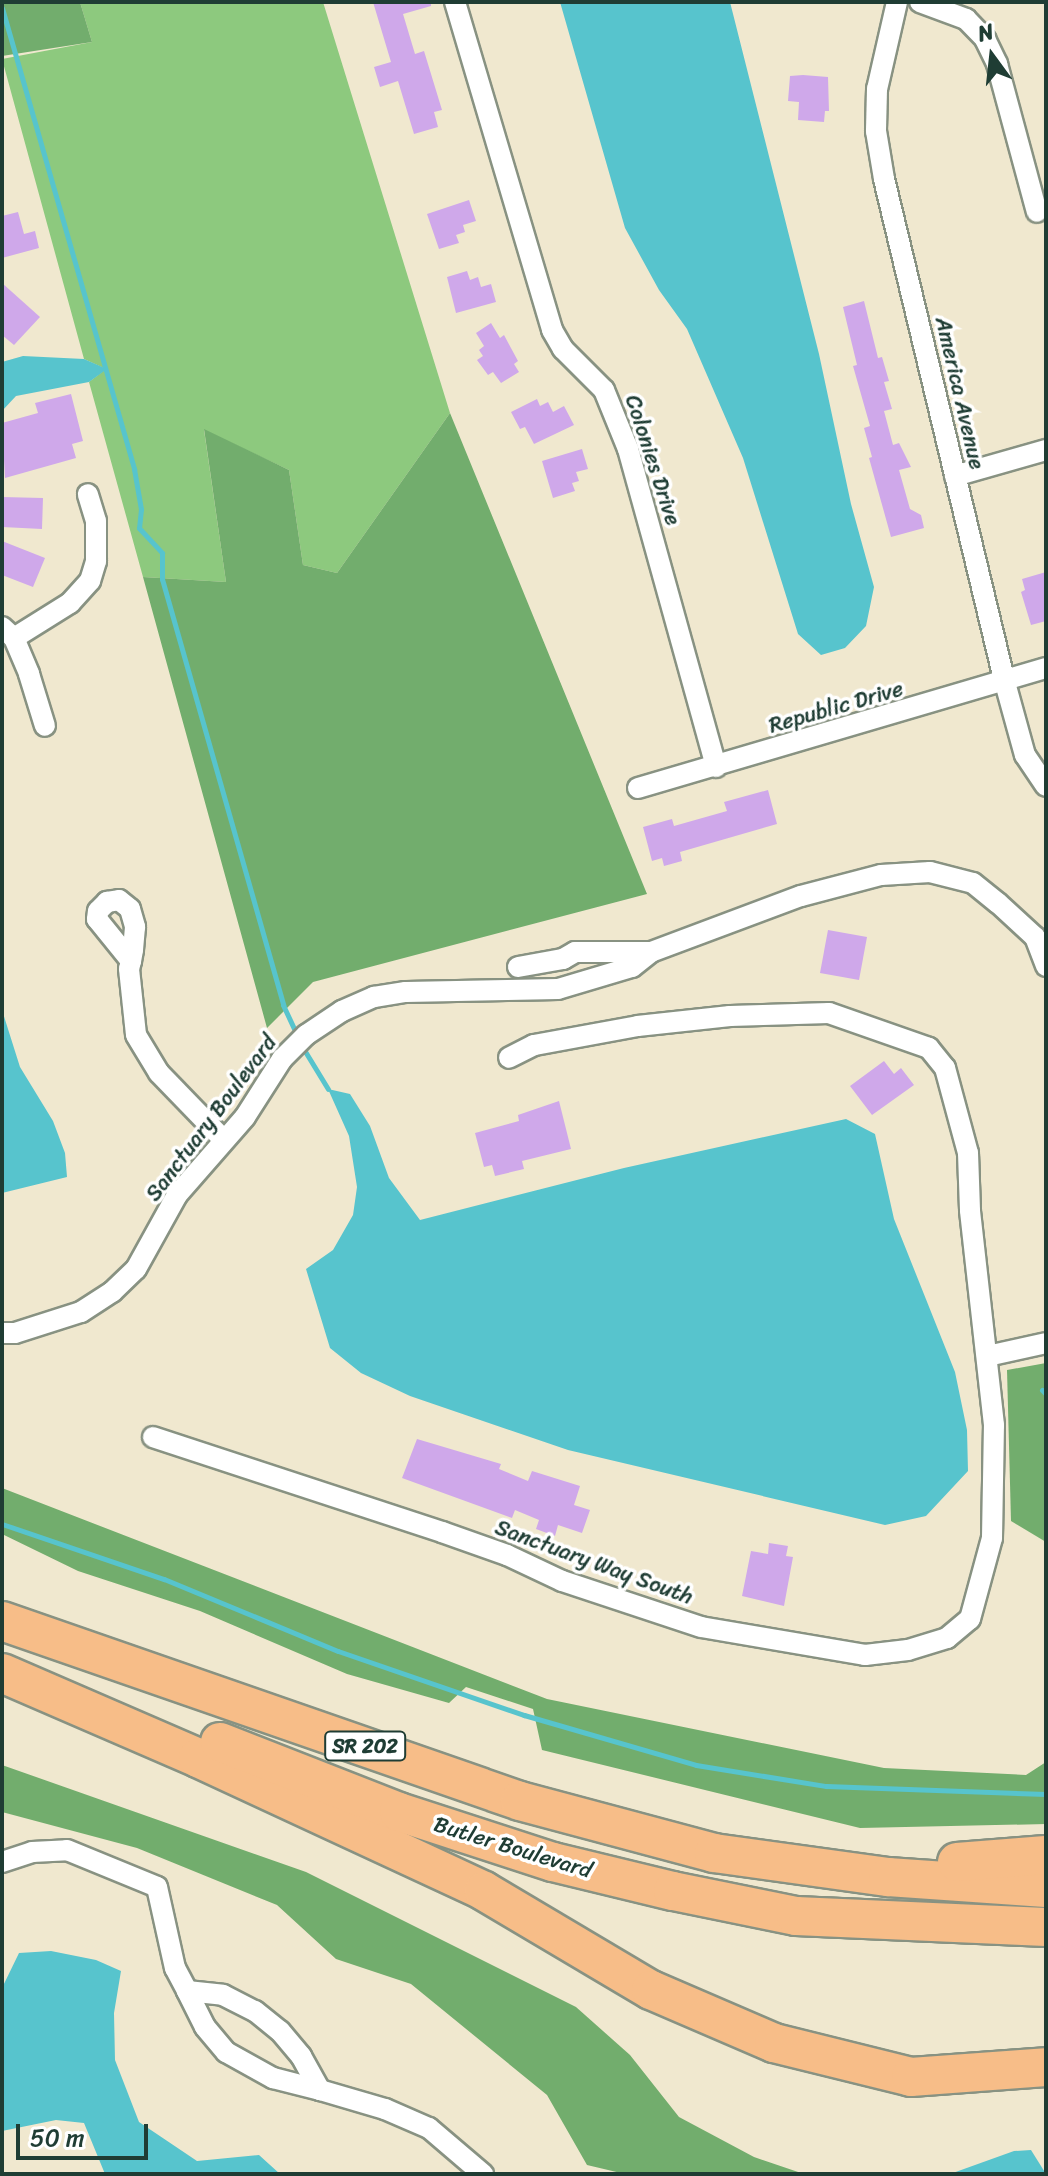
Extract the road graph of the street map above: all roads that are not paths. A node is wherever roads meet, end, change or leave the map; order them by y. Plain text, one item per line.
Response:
1 (455, 2) edge
2 (897, 2) edge
3 (920, 2) edge
4 (1037, 212) dead end
5 (1046, 450) edge
6 (955, 476) junction
7 (88, 494) dead end
8 (8, 632) edge
9 (1046, 668) edge
10 (1004, 679) junction
11 (45, 726) dead end
12 (716, 767) junction
13 (1046, 786) edge
14 (638, 788) dead end
15 (651, 952) junction
16 (131, 961) dead end
17 (1046, 966) edge
18 (490, 990) junction
19 (509, 1058) dead end
20 (224, 1140) junction
21 (2, 1333) edge
22 (1046, 1343) edge
23 (987, 1356) junction
24 (153, 1437) dead end
25 (2, 1621) edge
26 (2, 1666) edge
27 (2, 1673) edge
28 (520, 1801) junction
29 (1046, 1855) edge
30 (2, 1862) edge
31 (1046, 1888) edge
32 (1046, 1927) edge
33 (187, 1991) junction
34 (1046, 2067) edge
35 (320, 2090) junction
36 (483, 2174) edge

1 - 12 street, Colonies Drive
2 - 6 street, America Avenue
3 - 4 street
5 - 6 street
6 - 10 street, America Avenue
7 - 8 street
8 - 11 street
9 - 10 street, Republic Drive
10 - 12 street, Republic Drive
10 - 13 street, America Avenue
12 - 14 street, Republic Drive
15 - 17 street, Sanctuary Boulevard
15 - 18 street, Sanctuary Boulevard
15 - 18 street, Sanctuary Boulevard
16 - 20 street
18 - 20 street, Sanctuary Boulevard
19 - 23 street, Sanctuary Way South
20 - 21 street, Sanctuary Boulevard
22 - 23 street
23 - 24 street, Sanctuary Way South
25 - 28 highway, Butler Boulevard / SR 202
26 - 32 highway, Butler Boulevard / SR 202
27 - 34 highway
28 - 29 highway
28 - 31 highway, Butler Boulevard / SR 202
30 - 33 street
33 - 35 street
33 - 35 street
35 - 36 street

